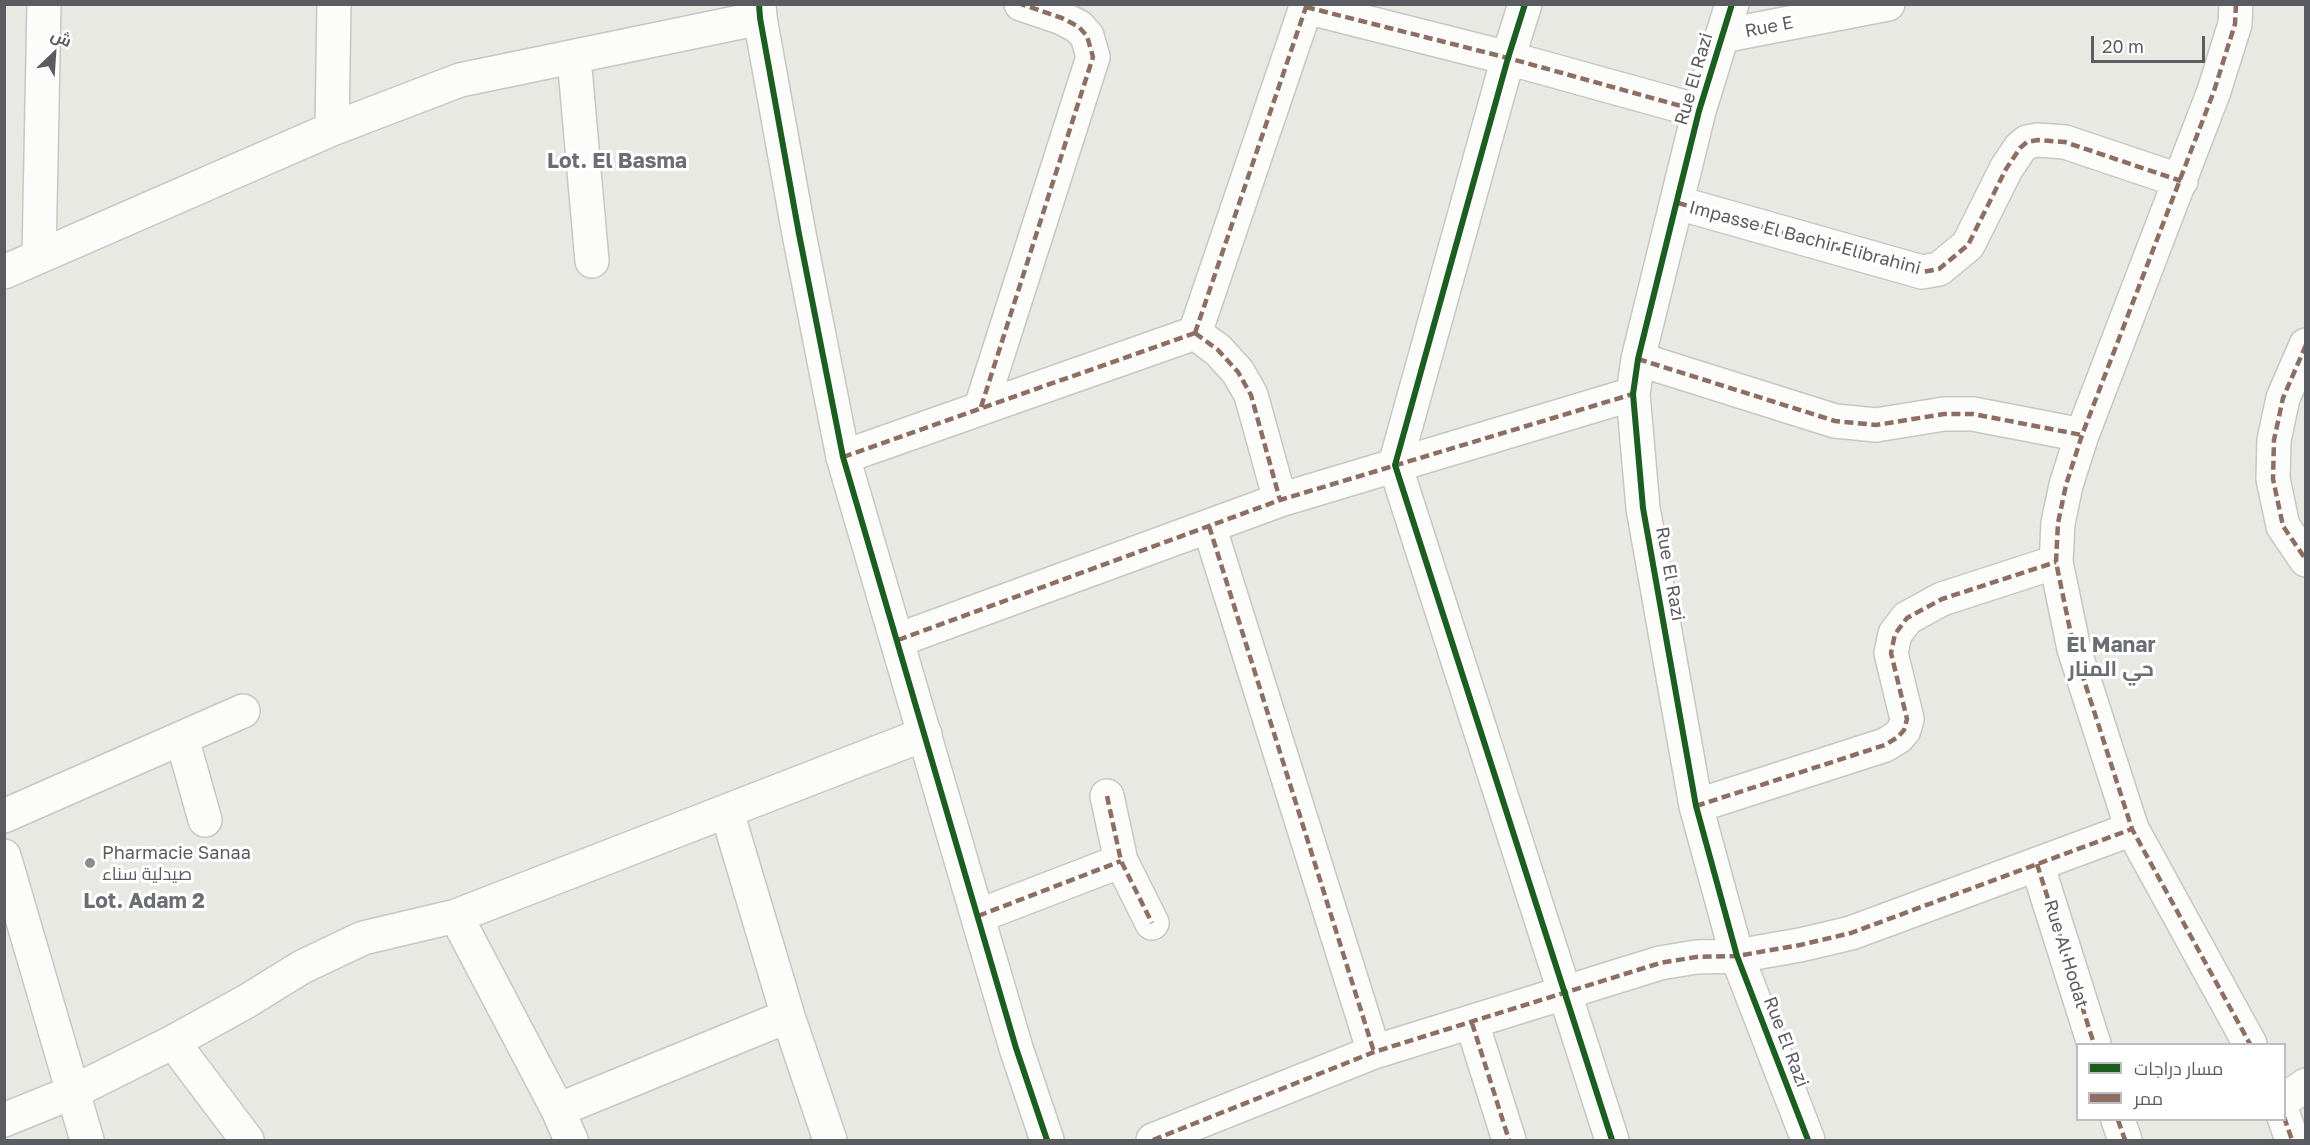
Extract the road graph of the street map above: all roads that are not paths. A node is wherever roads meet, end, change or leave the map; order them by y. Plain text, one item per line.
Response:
1 (44, 4) edge
2 (334, 4) edge
3 (1021, 4) edge
4 (1525, 4) edge
5 (1732, 4) edge
6 (1888, 4) edge
7 (2236, 4) edge
8 (1306, 6) edge
9 (759, 11) edge
10 (1722, 36) junction
11 (574, 57) junction
12 (1508, 58) junction
13 (1699, 111) junction
14 (332, 129) junction
15 (2181, 181) junction
16 (1678, 203) junction
17 (39, 256) junction
18 (592, 261) dead end
19 (4, 272) edge
20 (1195, 333) junction
21 (2306, 345) edge
22 (1638, 358) junction
23 (1633, 394) junction
24 (981, 407) junction
25 (2082, 435) junction
26 (843, 457) junction
27 (1395, 465) junction
28 (1280, 500) junction
29 (1209, 526) junction
30 (2306, 560) edge
31 (2056, 562) junction
32 (898, 640) junction
33 (243, 711) dead end
34 (925, 734) junction
35 (182, 738) junction
36 (1107, 796) dead end
37 (1696, 807) junction
38 (727, 813) junction
39 (4, 816) edge
40 (205, 820) dead end
41 (2132, 829) junction
42 (4, 856) edge
43 (1121, 861) junction
44 (2037, 864) junction
45 (456, 916) junction
46 (978, 916) junction
47 (1152, 922) dead end
48 (1737, 956) junction
49 (1566, 993) junction
50 (788, 1016) junction
51 (1472, 1023) junction
52 (173, 1042) junction
53 (2094, 1043) edge
54 (2249, 1043) edge
55 (1374, 1052) junction
56 (2306, 1085) edge
57 (73, 1092) junction
58 (2286, 1099) edge
59 (558, 1110) junction
60 (4, 1120) edge
61 (2119, 1121) edge
62 (2285, 1121) edge
63 (87, 1140) edge
64 (247, 1140) edge
65 (571, 1140) edge
66 (830, 1140) edge
67 (1047, 1140) edge
68 (1153, 1140) edge
69 (1509, 1140) edge
70 (1612, 1140) edge
71 (1808, 1140) edge
72 (2124, 1140) edge
73 (2292, 1140) edge

1 - 17 street
2 - 14 street
3 - 24 street
4 - 12 street
5 - 10 street, Rue El Razi
6 - 10 street, Rue E
7 - 15 street
8 - 12 street
8 - 20 street
9 - 11 street
9 - 26 street
10 - 13 street, Rue El Razi
11 - 14 street
11 - 18 street
12 - 13 street
12 - 27 street
13 - 16 street, Rue El Razi
14 - 17 street
15 - 16 street, Impasse El Bachir Elibrahini
15 - 25 street
16 - 22 street, Rue El Razi
17 - 19 street
20 - 24 street
20 - 28 street
21 - 30 street
22 - 23 street, Rue El Razi
22 - 25 street
23 - 27 street
23 - 37 street, Rue El Razi
24 - 26 street
25 - 31 street
26 - 32 street
27 - 28 street
27 - 49 street
28 - 29 street
29 - 32 street
29 - 55 street
31 - 37 street
31 - 41 street
32 - 34 street
33 - 35 street
34 - 38 street
34 - 46 street
35 - 39 street
35 - 40 street
36 - 43 street
37 - 48 street, Rue El Razi
38 - 45 street
38 - 50 street
41 - 44 street
41 - 54 street
42 - 57 street
43 - 46 street
43 - 47 street
44 - 48 street
44 - 53 street, Rue Al Hodat
45 - 52 street
45 - 59 street
46 - 67 street
48 - 49 street
48 - 71 street, Rue El Razi
49 - 51 street
49 - 70 street
50 - 59 street
50 - 66 street
51 - 55 street
51 - 69 street
52 - 57 street
52 - 64 street
55 - 68 street
56 - 58 street
57 - 60 street
57 - 63 street
59 - 65 street
61 - 72 street
62 - 73 street

